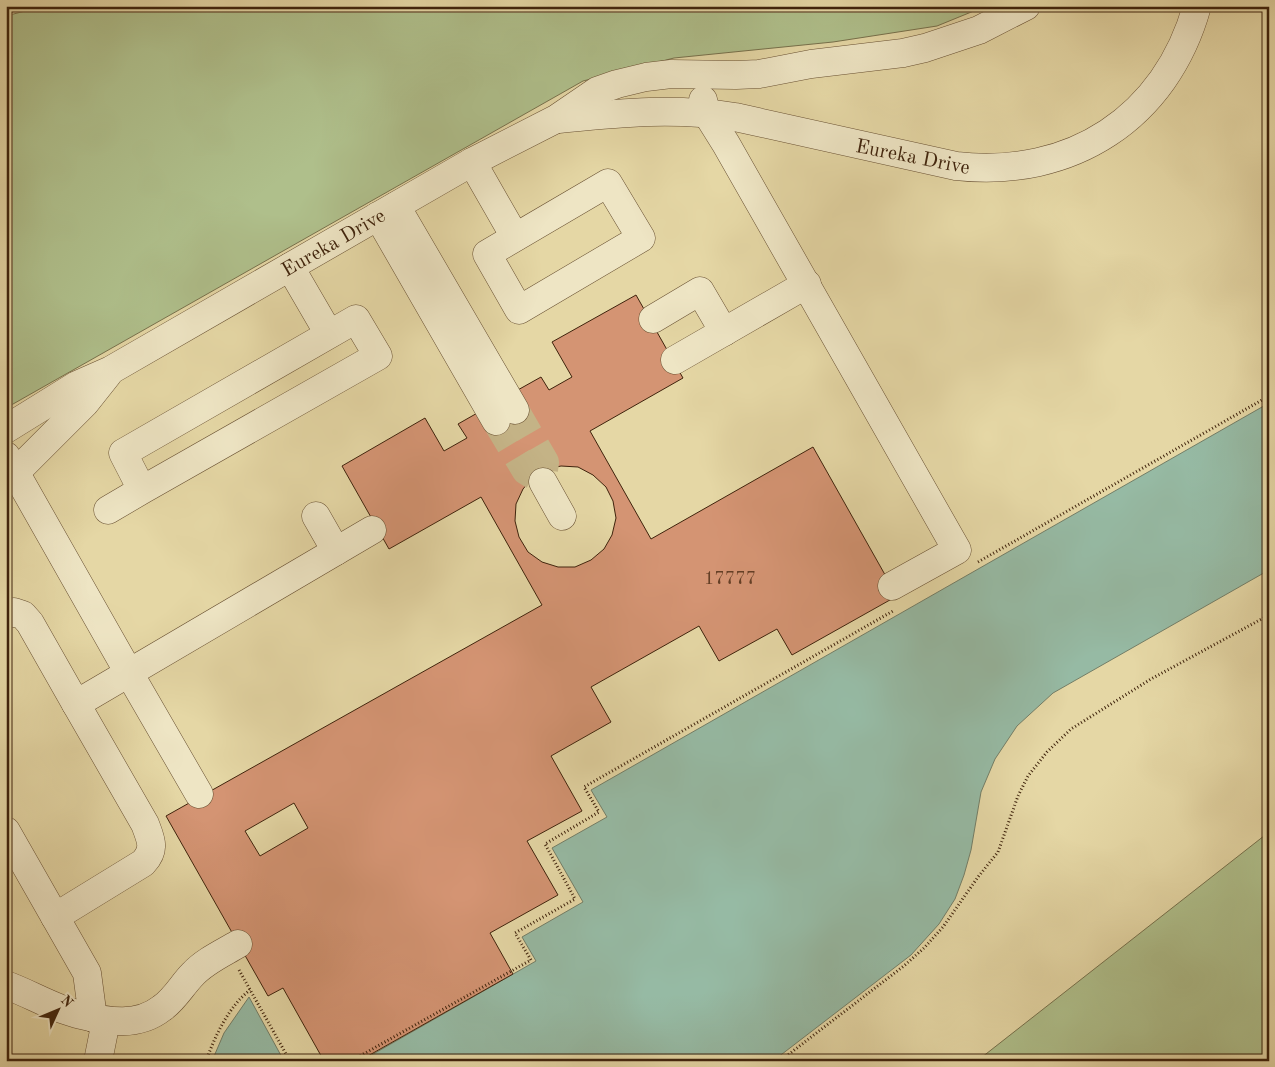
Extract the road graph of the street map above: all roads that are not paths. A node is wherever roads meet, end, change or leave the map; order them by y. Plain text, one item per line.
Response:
1 (1026, 6) edge
2 (1197, 6) edge
3 (699, 74) junction
4 (706, 112) junction
5 (556, 119) junction
6 (472, 162) junction
7 (387, 211) junction
8 (515, 237) junction
9 (290, 266) junction
10 (806, 284) junction
11 (653, 319) dead end
12 (724, 332) junction
13 (330, 334) junction
14 (676, 360) dead end
15 (111, 370) junction
16 (506, 416) tunnel mouth
17 (6, 429) edge
18 (10, 470) edge
19 (541, 476) tunnel mouth
20 (142, 490) junction
21 (108, 510) dead end
22 (316, 516) dead end
23 (562, 516) dead end
24 (372, 530) dead end
25 (336, 551) junction
26 (897, 596) road end
27 (6, 615) edge
28 (129, 673) junction
29 (76, 704) junction
30 (199, 794) dead end
31 (6, 831) edge
32 (55, 917) junction
33 (238, 944) dead end
34 (6, 986) edge
35 (100, 1019) junction
36 (98, 1061) edge

1 - 3 street, Eureka Drive
2 - 4 street, Eureka Drive
3 - 4 street
3 - 5 street, Eureka Drive
4 - 5 street, Eureka Drive
4 - 10 street
5 - 6 street, Eureka Drive
6 - 7 street, Eureka Drive
6 - 8 street
7 - 9 street, Eureka Drive
7 - 16 street
8 - 8 street
9 - 13 street
9 - 15 street, Eureka Drive
10 - 12 street
10 - 26 street
11 - 12 street
12 - 14 street
13 - 20 street
13 - 20 street
15 - 17 street, Eureka Drive
15 - 18 street, Eureka Drive
18 - 28 street
19 - 23 street
20 - 21 street
22 - 25 street
24 - 25 street
25 - 28 street
27 - 29 street
28 - 29 street
28 - 30 street
29 - 32 street
31 - 32 street
32 - 35 street
33 - 35 street
34 - 35 street
35 - 36 street

